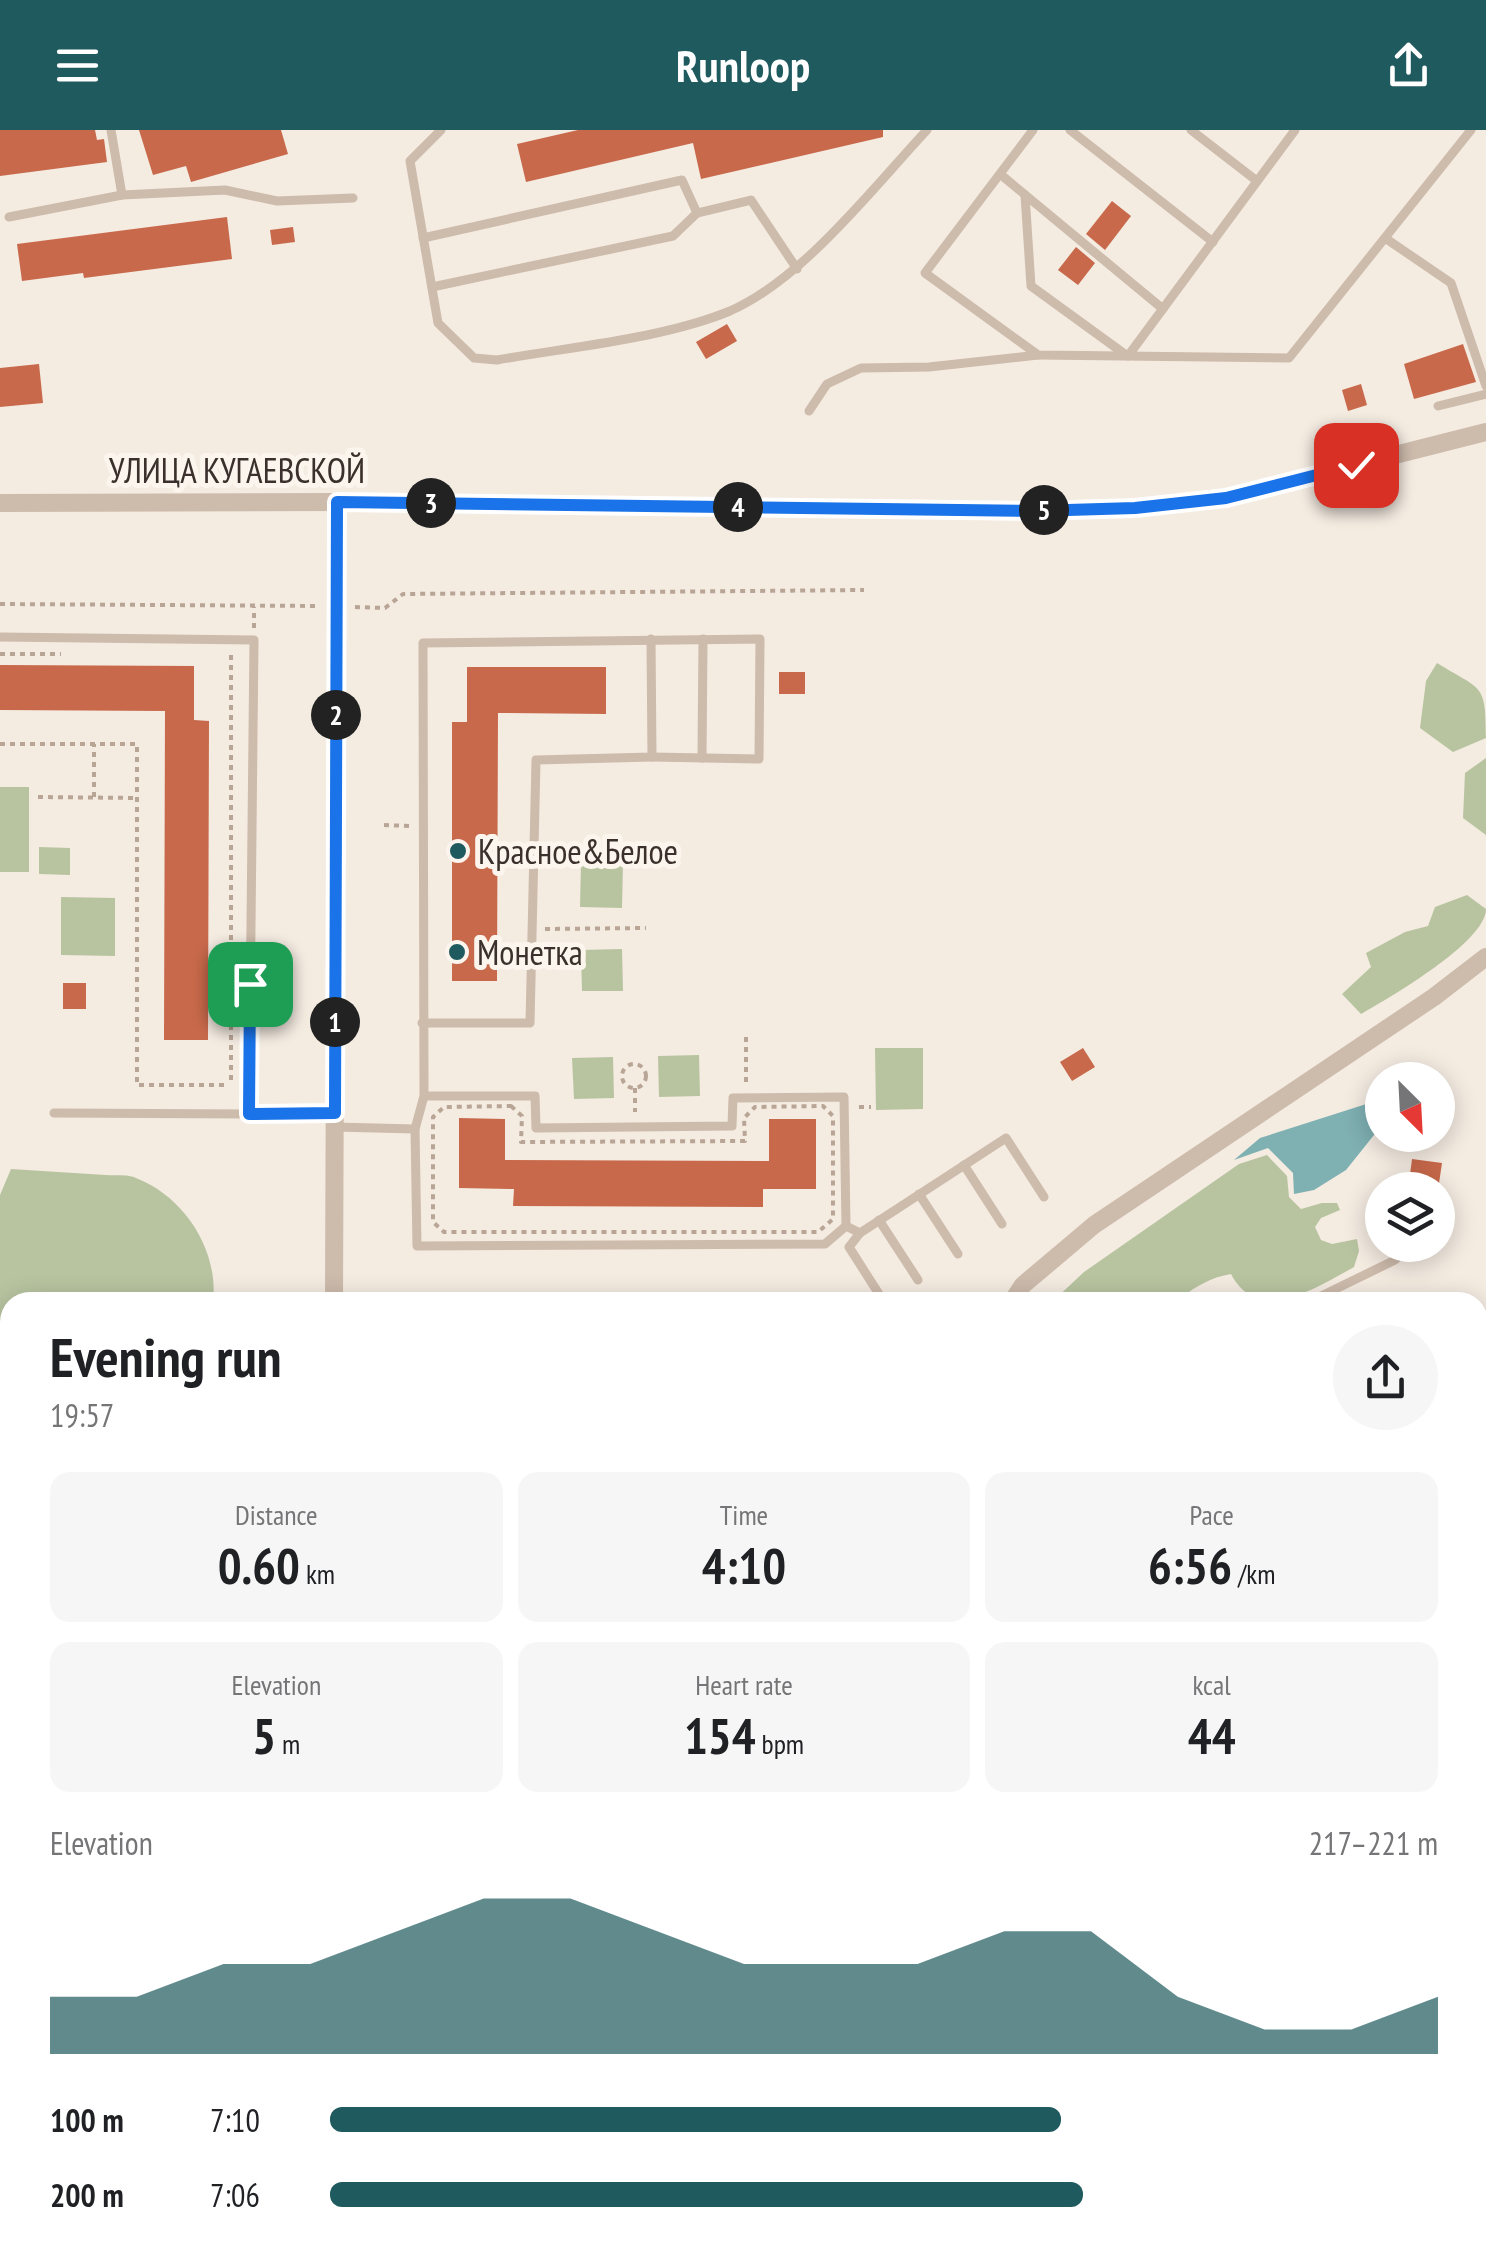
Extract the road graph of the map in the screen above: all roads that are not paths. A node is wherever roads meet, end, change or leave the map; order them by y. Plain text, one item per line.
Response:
1 (111, 130) edge
2 (441, 130) edge
3 (927, 130) edge
4 (1033, 130) edge
5 (1070, 130) edge
6 (1192, 130) edge
7 (1295, 130) edge
8 (1471, 130) edge
9 (1000, 174) junction
10 (1258, 181) junction
11 (122, 195) junction
12 (1025, 195) junction
13 (353, 198) dead end
14 (697, 213) junction
15 (9, 216) dead end
16 (424, 238) junction
17 (1385, 238) junction
18 (1213, 242) junction
19 (797, 268) junction
20 (432, 287) junction
21 (1163, 309) junction
22 (1038, 355) junction
23 (1128, 356) junction
24 (1486, 386) edge
25 (1486, 394) edge
26 (1438, 406) dead end
27 (809, 411) dead end
28 (1486, 432) edge
29 (337, 502) junction
30 (0, 503) edge
31 (0, 638) edge
32 (651, 638) junction
33 (703, 638) junction
34 (652, 757) junction
35 (702, 758) junction
36 (1486, 957) edge
37 (422, 1022) junction
38 (424, 1096) junction
39 (54, 1113) dead end
40 (249, 1114) junction
41 (335, 1120) junction
42 (415, 1129) junction
43 (964, 1166) junction
44 (920, 1194) junction
45 (1044, 1197) dead end
46 (879, 1220) junction
47 (1002, 1224) dead end
48 (846, 1226) junction
49 (860, 1233) junction
50 (958, 1254) dead end
51 (1391, 1262) edge
52 (918, 1280) dead end
53 (334, 1292) edge
54 (878, 1292) edge
55 (1018, 1292) edge
56 (1330, 1292) edge

1 - 11 lane
2 - 16 lane
3 - 19 lane
4 - 9 lane
5 - 18 lane
6 - 10 lane
7 - 10 lane
8 - 17 lane
9 - 12 lane
9 - 22 lane
10 - 18 lane
11 - 13 lane
11 - 15 lane
12 - 21 lane
12 - 23 lane
14 - 16 lane
14 - 19 lane
14 - 20 lane
16 - 20 lane
17 - 23 lane
17 - 24 lane
18 - 21 lane
19 - 20 lane
21 - 23 lane
22 - 23 lane
22 - 27 lane
25 - 26 lane
28 - 29 street, УЛИЦА КУГАЕВСКОЙ
29 - 30 street, УЛИЦА КУГАЕВСКОЙ
29 - 41 street
31 - 40 lane
32 - 33 lane
32 - 34 lane
32 - 37 lane
33 - 35 lane
33 - 35 lane
34 - 35 lane
34 - 37 lane
36 - 55 street
37 - 38 lane
38 - 42 lane
38 - 48 lane
39 - 40 lane
40 - 41 lane
41 - 42 lane
41 - 53 street
42 - 48 lane
43 - 44 lane
43 - 45 lane
43 - 47 lane
44 - 46 lane
44 - 50 lane
46 - 49 lane
46 - 52 lane
48 - 49 lane
49 - 54 lane
51 - 56 lane

